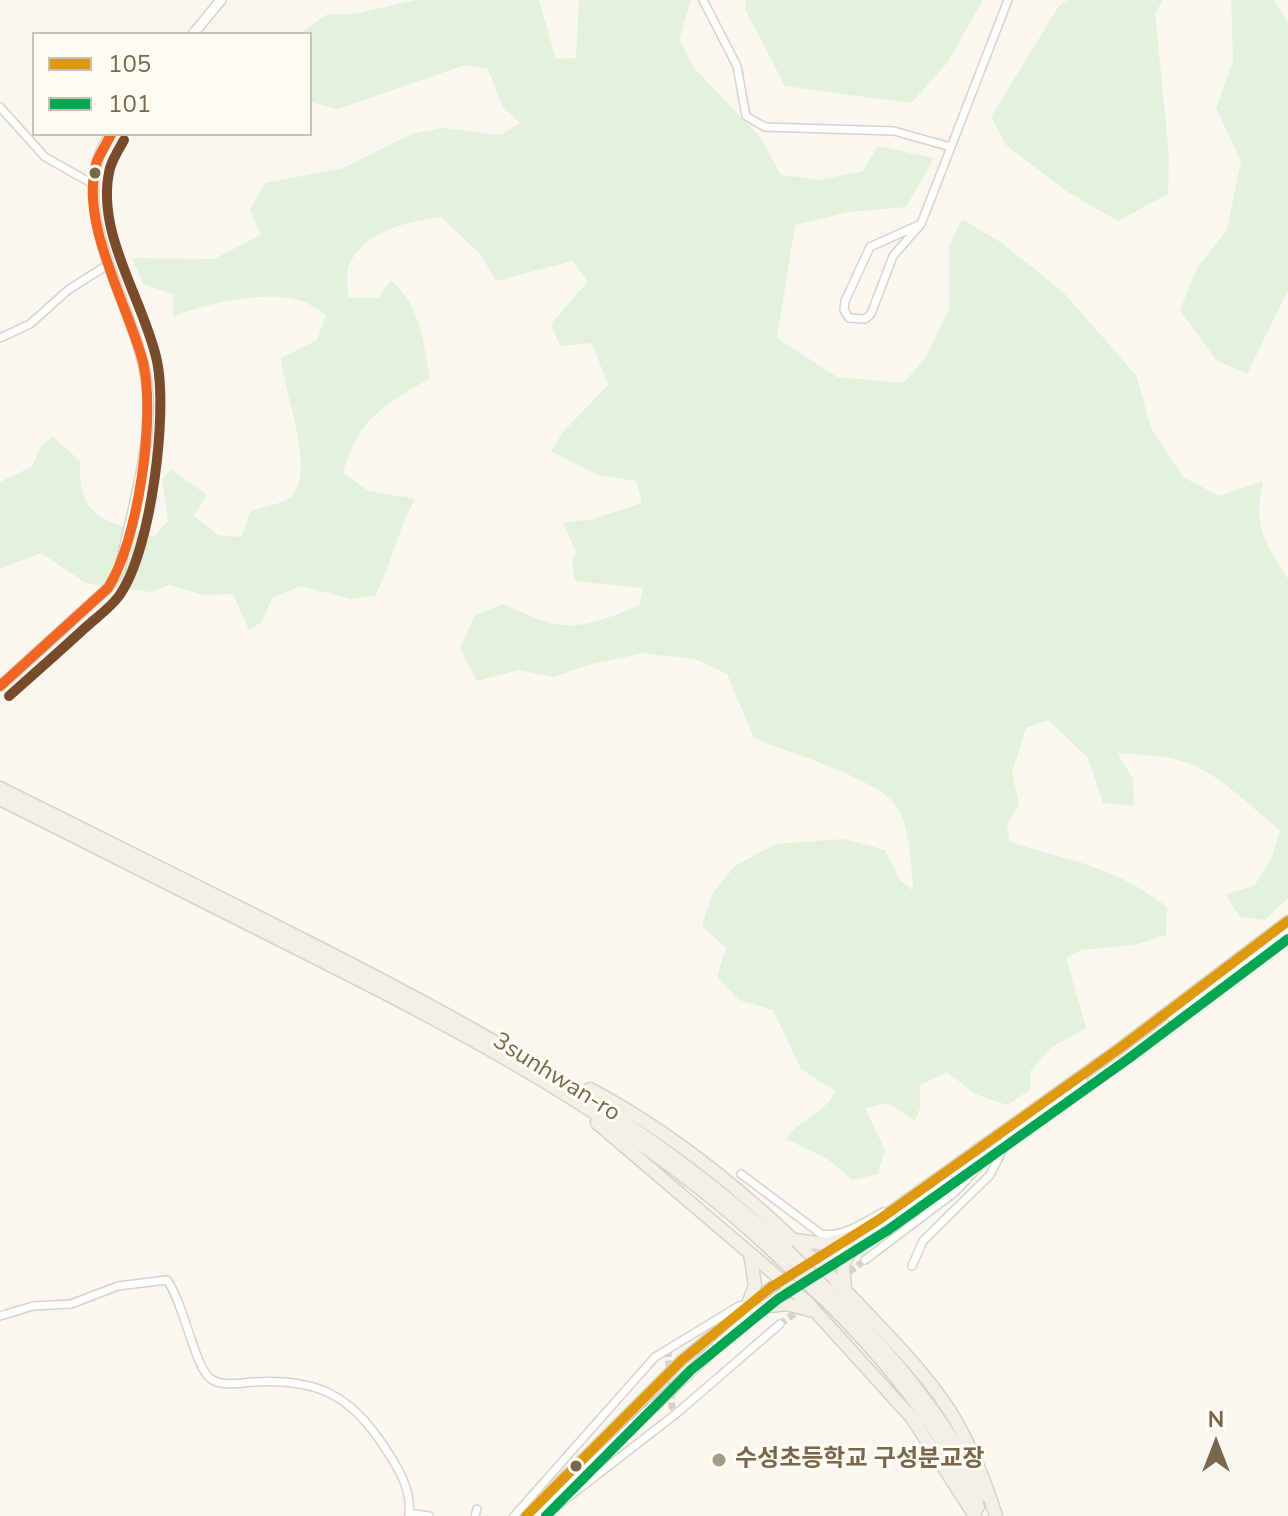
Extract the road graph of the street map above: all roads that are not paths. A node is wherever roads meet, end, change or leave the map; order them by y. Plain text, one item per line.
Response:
1 (221, 0) edge
2 (703, 0) edge
3 (1008, 0) edge
4 (195, 32) edge
5 (0, 107) edge
6 (110, 136) edge
7 (951, 147) junction
8 (91, 183) junction
9 (921, 224) junction
10 (109, 264) junction
11 (0, 338) edge
12 (0, 686) edge
13 (0, 788) edge
14 (0, 799) edge
15 (1288, 921) edge
16 (1288, 931) edge
17 (515, 1063) junction
18 (1006, 1143) junction
19 (993, 1152) junction
20 (741, 1174) dead end
21 (916, 1193) junction
22 (852, 1243) junction
23 (786, 1248) junction
24 (805, 1250) junction
25 (749, 1252) junction
26 (865, 1260) tunnel mouth
27 (819, 1263) junction
28 (912, 1266) dead end
29 (782, 1280) junction
30 (826, 1286) junction
31 (846, 1291) junction
32 (806, 1301) junction
33 (755, 1306) junction
34 (817, 1313) junction
35 (0, 1316) edge
36 (780, 1324) tunnel mouth
37 (409, 1515) edge
38 (429, 1516) edge
39 (514, 1516) edge
40 (526, 1516) edge
41 (538, 1516) edge
42 (544, 1516) edge
43 (975, 1516) edge
44 (982, 1516) edge
45 (994, 1516) edge

1 - 4 street
2 - 7 street
3 - 7 street
5 - 8 street
6 - 8 street
7 - 9 street
8 - 10 street
9 - 9 street
10 - 11 street
10 - 12 street
13 - 23 highway, 3sunhwan-ro
14 - 17 highway, 3sunhwan-ro
15 - 21 main road
16 - 18 main road
17 - 23 highway, 3sunhwan-ro
17 - 25 highway
18 - 19 main road
18 - 28 street
19 - 22 main road
19 - 26 street
20 - 21 street
21 - 22 main road
22 - 23 highway
22 - 27 main road
22 - 31 highway
23 - 24 highway
23 - 30 highway, 3sunhwan-ro, bridge
24 - 27 highway
24 - 29 highway
25 - 29 highway
25 - 33 highway
27 - 29 main road
27 - 30 highway
29 - 32 highway
29 - 33 main road
30 - 31 highway
30 - 32 highway
30 - 44 highway, 3sunhwan-ro
30 - 45 highway, 3sunhwan-ro
31 - 45 highway
32 - 34 highway
33 - 34 highway
33 - 39 street
33 - 40 main road
33 - 41 main road
34 - 43 highway
35 - 37 street
36 - 42 street
37 - 38 street

